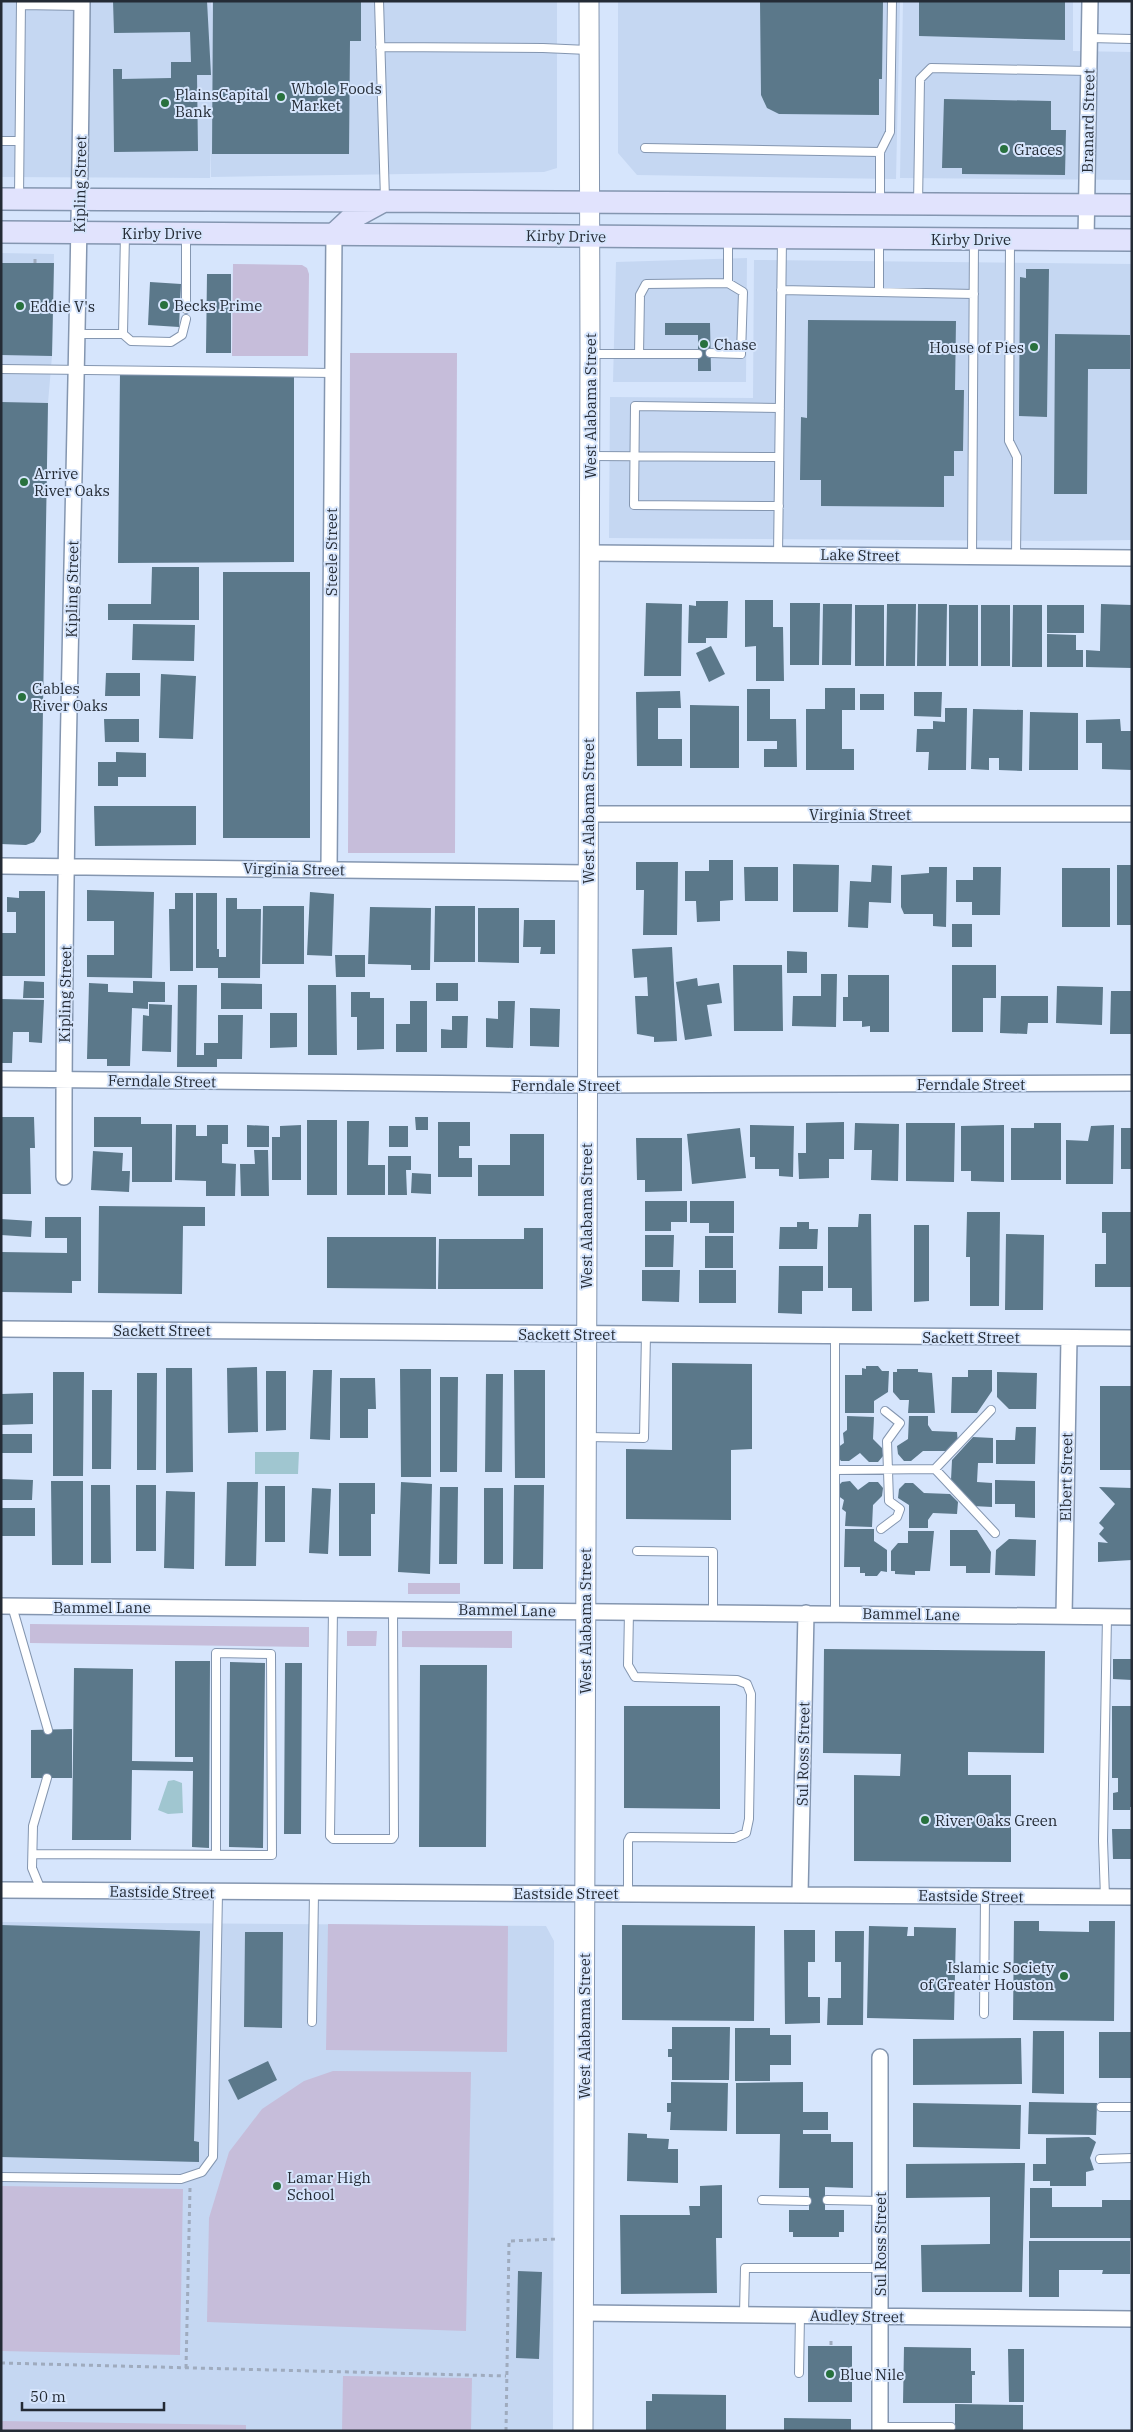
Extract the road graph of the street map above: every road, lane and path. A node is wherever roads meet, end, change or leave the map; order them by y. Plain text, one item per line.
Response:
1 (379, 1) edge
2 (589, 1) edge
3 (892, 1) edge
4 (1090, 1) edge
5 (21, 3) edge
6 (82, 4) edge
7 (1090, 38) junction
8 (1132, 39) edge
9 (380, 47) junction
10 (589, 50) junction
11 (1089, 71) junction
12 (1, 141) edge
13 (19, 141) junction
14 (645, 148) dead end
15 (880, 152) junction
16 (10, 199) edge
17 (81, 200) junction
18 (385, 201) junction
19 (589, 202) junction
20 (880, 204) junction
21 (918, 204) junction
22 (1087, 205) junction
23 (1132, 205) edge
24 (1, 232) edge
25 (80, 232) junction
26 (125, 232) junction
27 (186, 233) junction
28 (334, 234) junction
29 (589, 236) junction
30 (728, 237) junction
31 (782, 238) junction
32 (880, 238) junction
33 (974, 239) junction
34 (1010, 239) junction
35 (1086, 240) junction
36 (1132, 240) edge
37 (35, 257) dead end
38 (35, 263) dead end
39 (728, 283) junction
40 (782, 290) junction
41 (879, 292) junction
42 (974, 294) junction
43 (186, 309) dead end
44 (186, 319) dead end
45 (78, 334) junction
46 (124, 334) junction
47 (710, 353) dead end
48 (590, 354) junction
49 (639, 354) junction
50 (698, 354) dead end
51 (1, 369) edge
52 (77, 370) junction
53 (333, 373) junction
54 (780, 408) junction
55 (590, 456) junction
56 (635, 456) junction
57 (779, 457) junction
58 (779, 506) junction
59 (589, 553) junction
60 (778, 555) junction
61 (972, 557) junction
62 (1016, 557) junction
63 (1132, 558) edge
64 (588, 814) junction
65 (1132, 814) edge
66 (1, 866) edge
67 (66, 867) junction
68 (329, 869) junction
69 (587, 873) junction
70 (1, 1079) edge
71 (64, 1080) junction
72 (1132, 1083) edge
73 (587, 1085) junction
74 (64, 1177) dead end
75 (1, 1329) edge
76 (586, 1334) junction
77 (646, 1334) junction
78 (835, 1336) junction
79 (1068, 1338) junction
80 (1132, 1338) edge
81 (991, 1410) dead end
82 (885, 1411) dead end
83 (586, 1437) junction
84 (935, 1469) junction
85 (835, 1470) junction
86 (887, 1470) junction
87 (881, 1529) dead end
88 (995, 1533) dead end
89 (637, 1551) dead end
90 (6, 1606) edge
91 (333, 1609) junction
92 (393, 1610) junction
93 (585, 1611) junction
94 (714, 1611) junction
95 (629, 1612) junction
96 (806, 1613) junction
97 (835, 1614) junction
98 (1064, 1616) junction
99 (1107, 1616) junction
100 (1132, 1617) edge
101 (48, 1730) dead end
102 (47, 1778) dead end
103 (33, 1854) junction
104 (216, 1854) junction
105 (1, 1890) edge
106 (41, 1890) junction
107 (218, 1893) junction
108 (314, 1893) junction
109 (584, 1893) junction
110 (628, 1893) junction
111 (800, 1894) junction
112 (985, 1896) junction
113 (1105, 1897) junction
114 (1132, 1897) edge
115 (984, 2014) dead end
116 (312, 2022) dead end
117 (880, 2057) dead end
118 (1101, 2107) dead end
119 (1132, 2107) edge
120 (1132, 2158) edge
121 (1100, 2159) dead end
122 (190, 2176) junction
123 (1, 2177) edge
124 (762, 2200) dead end
125 (827, 2200) dead end
126 (880, 2200) junction
127 (807, 2201) dead end
128 (558, 2239) dead end
129 (880, 2268) junction
130 (583, 2313) junction
131 (744, 2314) junction
132 (800, 2315) junction
133 (880, 2316) junction
134 (1132, 2319) edge
135 (831, 2341) dead end
136 (831, 2346) dead end
137 (1, 2363) edge
138 (186, 2368) junction
139 (799, 2373) dead end
140 (506, 2376) junction
141 (951, 2427) dead end
142 (880, 2429) edge
143 (506, 2431) edge
144 (583, 2431) edge

1 - 9 lane
2 - 10 street, West Alabama Street
3 - 15 lane
4 - 7 street, Branard Street
5 - 6 lane
5 - 13 lane
6 - 17 street, Kipling Street
7 - 8 lane
7 - 11 street, Branard Street
9 - 10 lane
9 - 18 lane
10 - 19 street, West Alabama Street
11 - 21 lane
11 - 22 street, Branard Street
12 - 13 lane
13 - 16 lane
14 - 15 lane
15 - 20 lane
16 - 17 main road
17 - 18 main road
17 - 25 street, Kipling Street
18 - 19 main road
18 - 28 main road
19 - 20 main road
19 - 29 street, West Alabama Street
20 - 21 main road
20 - 32 main road
21 - 22 main road
22 - 23 main road
22 - 35 street, Branard Street
24 - 25 main road, Kirby Drive
25 - 26 main road, Kirby Drive
25 - 45 street, Kipling Street
26 - 27 main road, Kirby Drive
26 - 46 lane
27 - 28 main road, Kirby Drive
27 - 43 lane
28 - 29 main road, Kirby Drive
28 - 53 street, Steele Street
29 - 30 main road, Kirby Drive
29 - 48 street, West Alabama Street
30 - 31 main road, Kirby Drive
30 - 39 lane
31 - 32 main road, Kirby Drive
31 - 40 lane
32 - 33 main road, Kirby Drive
32 - 41 lane
33 - 34 main road, Kirby Drive
33 - 42 lane
34 - 35 main road, Kirby Drive
34 - 62 lane
35 - 36 main road, Kirby Drive
37 - 38 path
39 - 47 lane
39 - 49 lane
40 - 41 lane
40 - 54 lane
41 - 42 lane
42 - 61 lane
44 - 46 lane
45 - 46 lane
45 - 52 street, Kipling Street
48 - 49 lane
48 - 55 street, West Alabama Street
49 - 50 lane
51 - 52 lane
52 - 53 lane
52 - 67 street, Kipling Street
53 - 68 street, Steele Street
54 - 56 lane
54 - 57 lane
55 - 56 lane
55 - 59 street, West Alabama Street
56 - 57 lane
56 - 58 lane
57 - 58 lane
58 - 60 lane
59 - 60 street, Lake Street
59 - 64 street, West Alabama Street
60 - 61 street, Lake Street
61 - 62 street, Lake Street
62 - 63 street, Lake Street
64 - 65 street, Virginia Street
64 - 69 street, West Alabama Street
66 - 67 street, Virginia Street
67 - 68 street, Virginia Street
67 - 71 street, Kipling Street
68 - 69 street, Virginia Street
69 - 73 street, West Alabama Street
70 - 71 street, Ferndale Street
71 - 73 street, Ferndale Street
71 - 74 street, Kipling Street
72 - 73 street, Ferndale Street
73 - 76 street, West Alabama Street
75 - 76 street, Sackett Street
76 - 77 street, Sackett Street
76 - 83 street, West Alabama Street
77 - 78 street, Sackett Street
77 - 83 lane
78 - 79 street, Sackett Street
78 - 85 lane
79 - 80 street, Sackett Street
79 - 98 street, Elbert Street
81 - 84 lane
82 - 86 lane
83 - 93 street, West Alabama Street
84 - 86 lane
84 - 88 lane
85 - 86 lane
85 - 97 lane
86 - 87 lane
89 - 94 lane
90 - 91 street, Bammel Lane
90 - 101 lane
91 - 92 street, Bammel Lane
91 - 92 lane
92 - 93 street, Bammel Lane
93 - 95 street, Bammel Lane
93 - 109 street, West Alabama Street
94 - 95 street, Bammel Lane
94 - 96 street, Bammel Lane
95 - 110 lane
96 - 97 street, Bammel Lane
96 - 111 street, Sul Ross Street
97 - 98 street, Bammel Lane
98 - 99 street, Bammel Lane
99 - 100 street, Bammel Lane
99 - 113 lane
102 - 103 lane
103 - 104 lane
103 - 106 lane
104 - 104 lane
105 - 106 street, Eastside Street
106 - 107 street, Eastside Street
107 - 108 street, Eastside Street
107 - 122 lane
108 - 109 street, Eastside Street
108 - 116 lane
109 - 110 street, Eastside Street
109 - 130 street, West Alabama Street
110 - 111 street, Eastside Street
111 - 112 street, Eastside Street
112 - 113 street, Eastside Street
112 - 115 lane
113 - 114 street, Eastside Street
117 - 126 street, Sul Ross Street
118 - 119 lane
120 - 121 lane
122 - 123 lane
122 - 138 path
124 - 127 lane
125 - 126 lane
126 - 129 street, Sul Ross Street
128 - 140 path
129 - 131 lane
129 - 133 street, Sul Ross Street
130 - 131 street, Audley Street
130 - 144 street, West Alabama Street
131 - 132 street, Audley Street
132 - 133 street, Audley Street
132 - 139 lane
133 - 134 street, Audley Street
133 - 142 street, Sul Ross Street
135 - 136 path
137 - 138 path
138 - 140 path
140 - 143 path
141 - 142 lane

